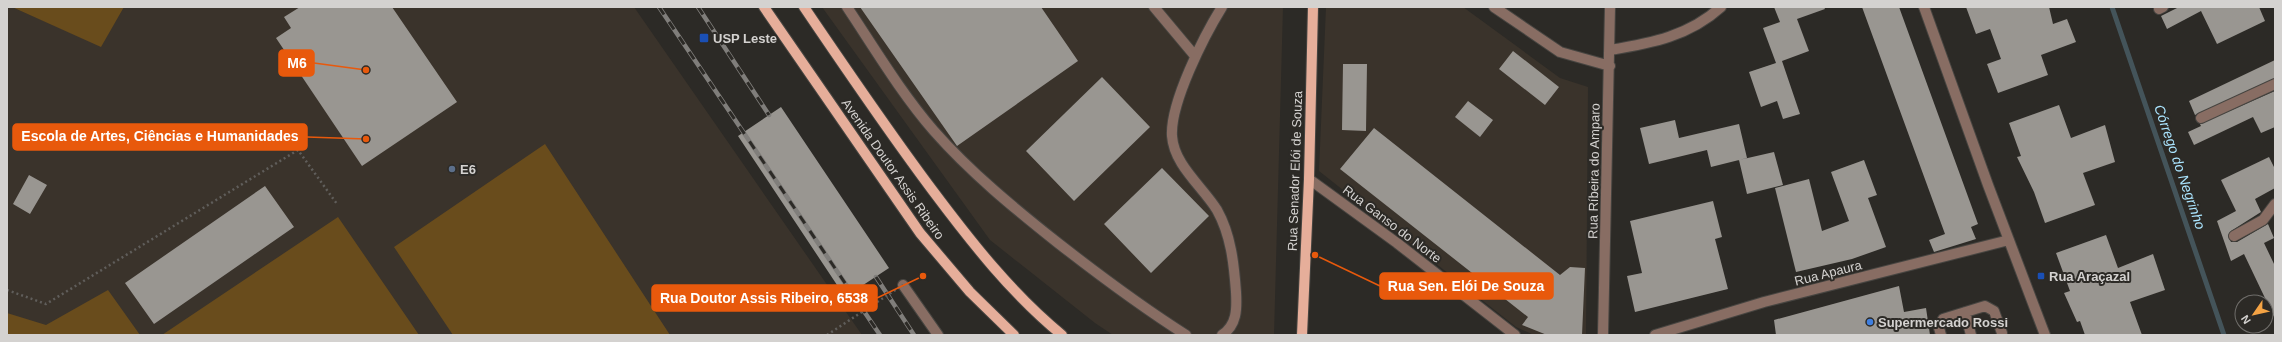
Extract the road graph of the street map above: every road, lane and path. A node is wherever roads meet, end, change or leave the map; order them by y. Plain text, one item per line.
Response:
1 (764, 7) edge
2 (804, 7) edge
3 (847, 7) edge
4 (1154, 7) edge
5 (1222, 7) edge
6 (1313, 7) edge
7 (1494, 7) edge
8 (1610, 7) edge
9 (1721, 7) edge
10 (1924, 7) edge
11 (1610, 50) junction
12 (1195, 56) junction
13 (1610, 66) junction
14 (2275, 84) edge
15 (2201, 118) dead end
16 (1309, 179) junction
17 (338, 204) dead end
18 (2275, 204) edge
19 (2234, 236) dead end
20 (2009, 240) junction
21 (864, 285) dead end
22 (903, 285) joint
23 (7, 290) edge
24 (877, 303) junction
25 (1965, 312) junction
26 (2002, 333) dead end
27 (828, 335) edge
28 (938, 335) edge
29 (1014, 335) edge
30 (1062, 335) edge
31 (1186, 335) edge
32 (1222, 335) edge
33 (1302, 335) edge
34 (1515, 335) edge
35 (1603, 335) edge
36 (1655, 335) edge
37 (1941, 335) edge
38 (1971, 335) edge
39 (2045, 335) edge

1 - 29 main road, Avenida Doutor Assis Ribeiro
2 - 30 main road, Avenida Doutor Assis Ribeiro
3 - 31 street
4 - 12 street
5 - 12 street
6 - 16 main road, Rua Senador Elói de Souza
7 - 13 street
8 - 11 street, Rua Ríbeira do Amparo
9 - 11 street
10 - 20 street
11 - 13 street, Rua Ríbeira do Amparo
12 - 32 street
13 - 35 street, Rua Ríbeira do Amparo
14 - 15 street
16 - 33 main road, Rua Senador Elói de Souza
16 - 34 street, Rua Ganso do Norte
17 - 23 path
18 - 19 street
20 - 36 street, Rua Apaura
20 - 39 street
21 - 24 path
22 - 24 path, bridge
22 - 28 street
24 - 27 path, bridge
25 - 26 street
25 - 37 street
25 - 38 street

